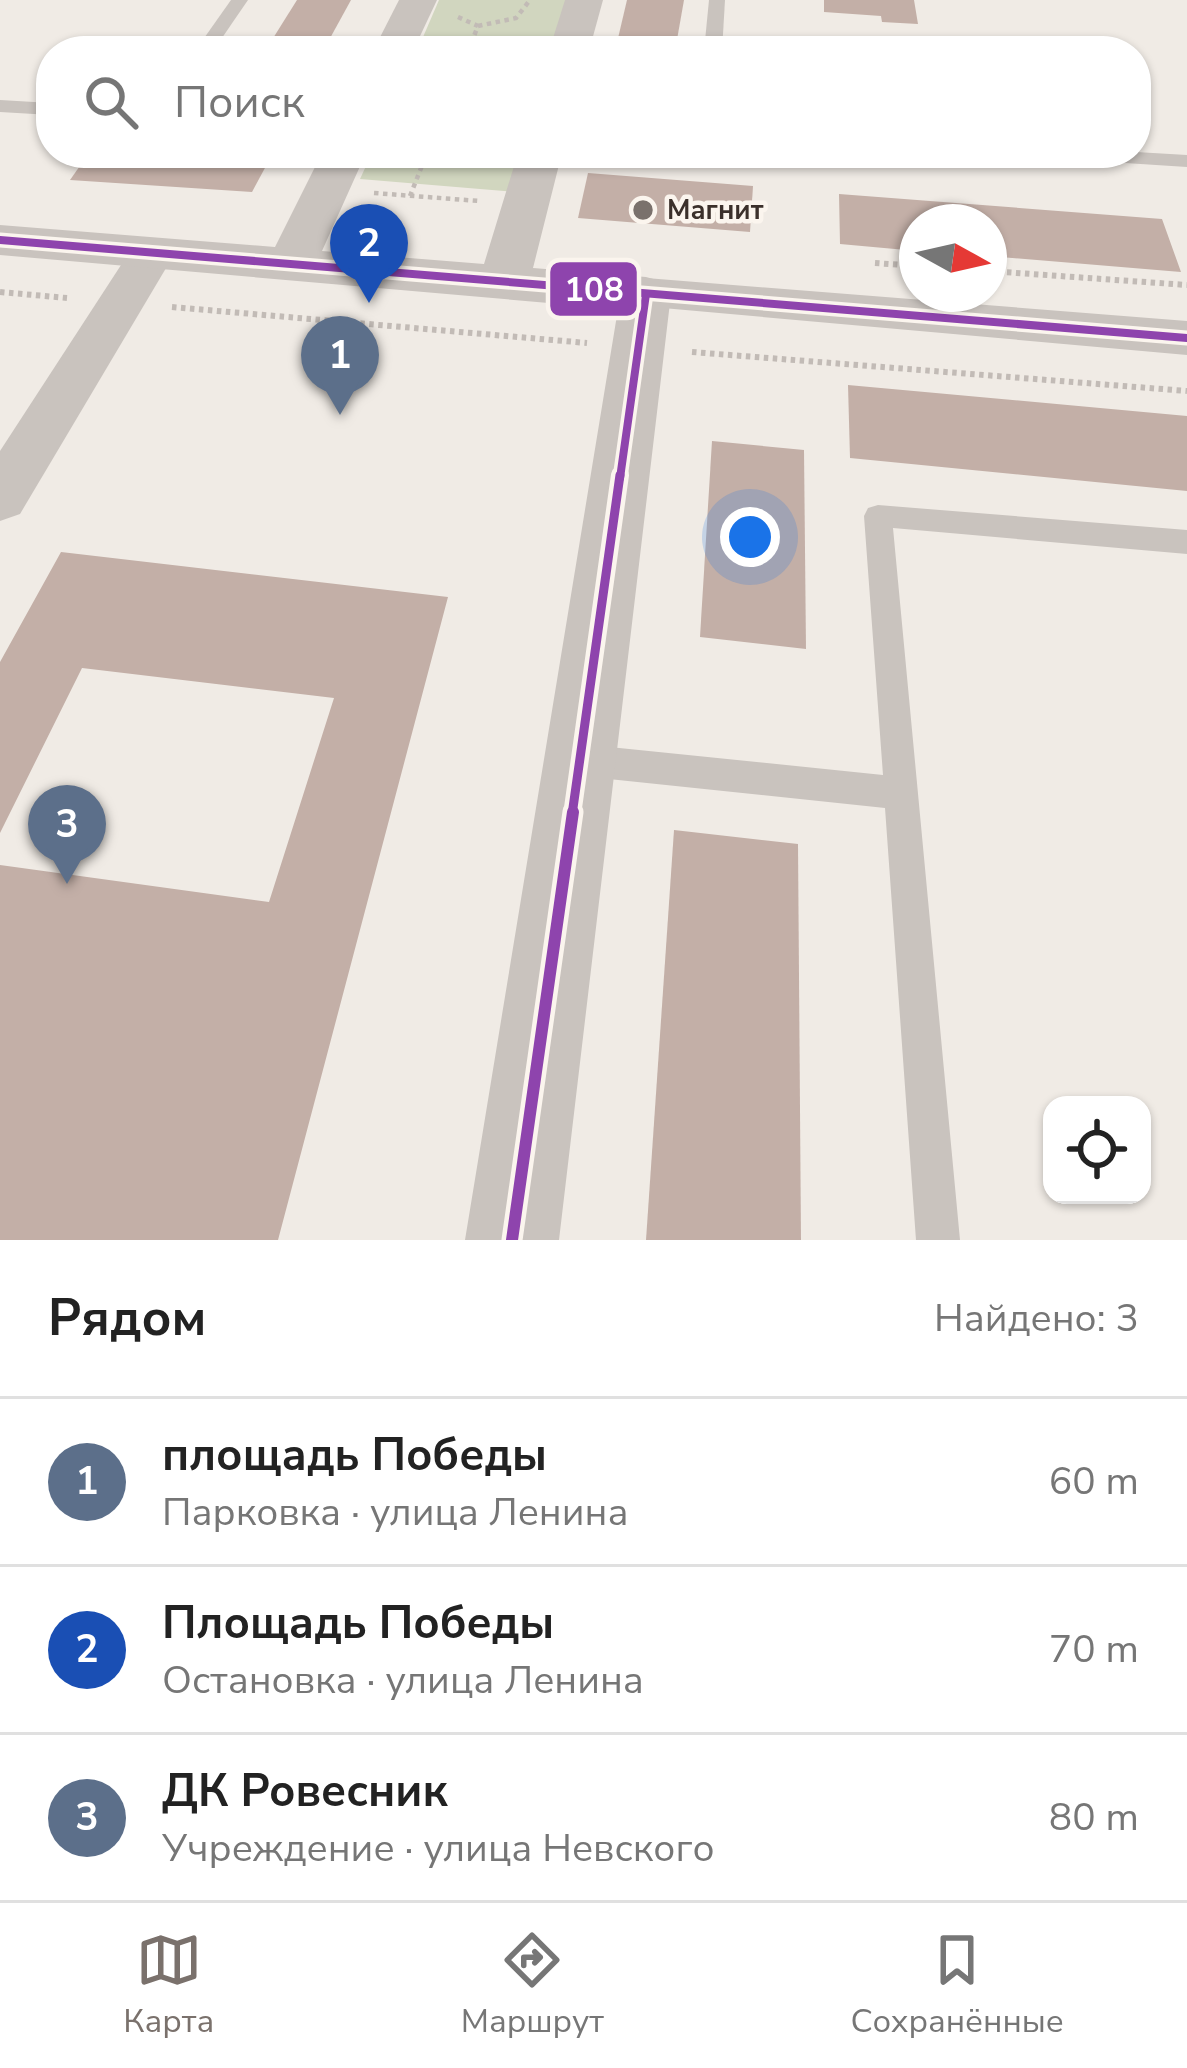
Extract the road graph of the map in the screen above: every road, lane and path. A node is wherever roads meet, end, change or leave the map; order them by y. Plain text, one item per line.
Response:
1 (240, 0) edge
2 (418, 0) edge
3 (530, 0) edge
4 (584, 0) edge
5 (717, 0) edge
6 (455, 16) dead end
7 (478, 26) junction
8 (215, 36) edge
9 (400, 36) edge
10 (474, 36) edge
11 (573, 36) edge
12 (713, 36) edge
13 (0, 106) edge
14 (36, 108) edge
15 (1151, 159) edge
16 (1187, 161) edge
17 (421, 168) edge
18 (535, 168) edge
19 (334, 171) edge
20 (410, 196) junction
21 (524, 205) junction
22 (0, 240) edge
23 (152, 253) junction
24 (873, 263) dead end
25 (291, 265) junction
26 (899, 265) edge
27 (1007, 272) edge
28 (504, 282) junction
29 (1187, 285) edge
30 (646, 294) junction
31 (1187, 338) edge
32 (0, 498) edge
33 (1187, 542) edge
34 (580, 760) junction
35 (899, 793) junction
36 (512, 1240) edge
37 (938, 1240) edge

1 - 8 lane
2 - 9 street
3 - 7 path
4 - 11 street
5 - 12 lane
6 - 7 path
7 - 10 path
13 - 14 lane
15 - 16 lane
17 - 20 path
18 - 21 street
19 - 20 path
19 - 25 street
20 - 21 path
21 - 28 street
22 - 23 street
23 - 25 street
23 - 32 street
24 - 26 path
25 - 28 street
27 - 29 path
28 - 30 street
30 - 31 street
30 - 34 street
33 - 35 lane
34 - 35 lane
34 - 36 street
35 - 37 lane

